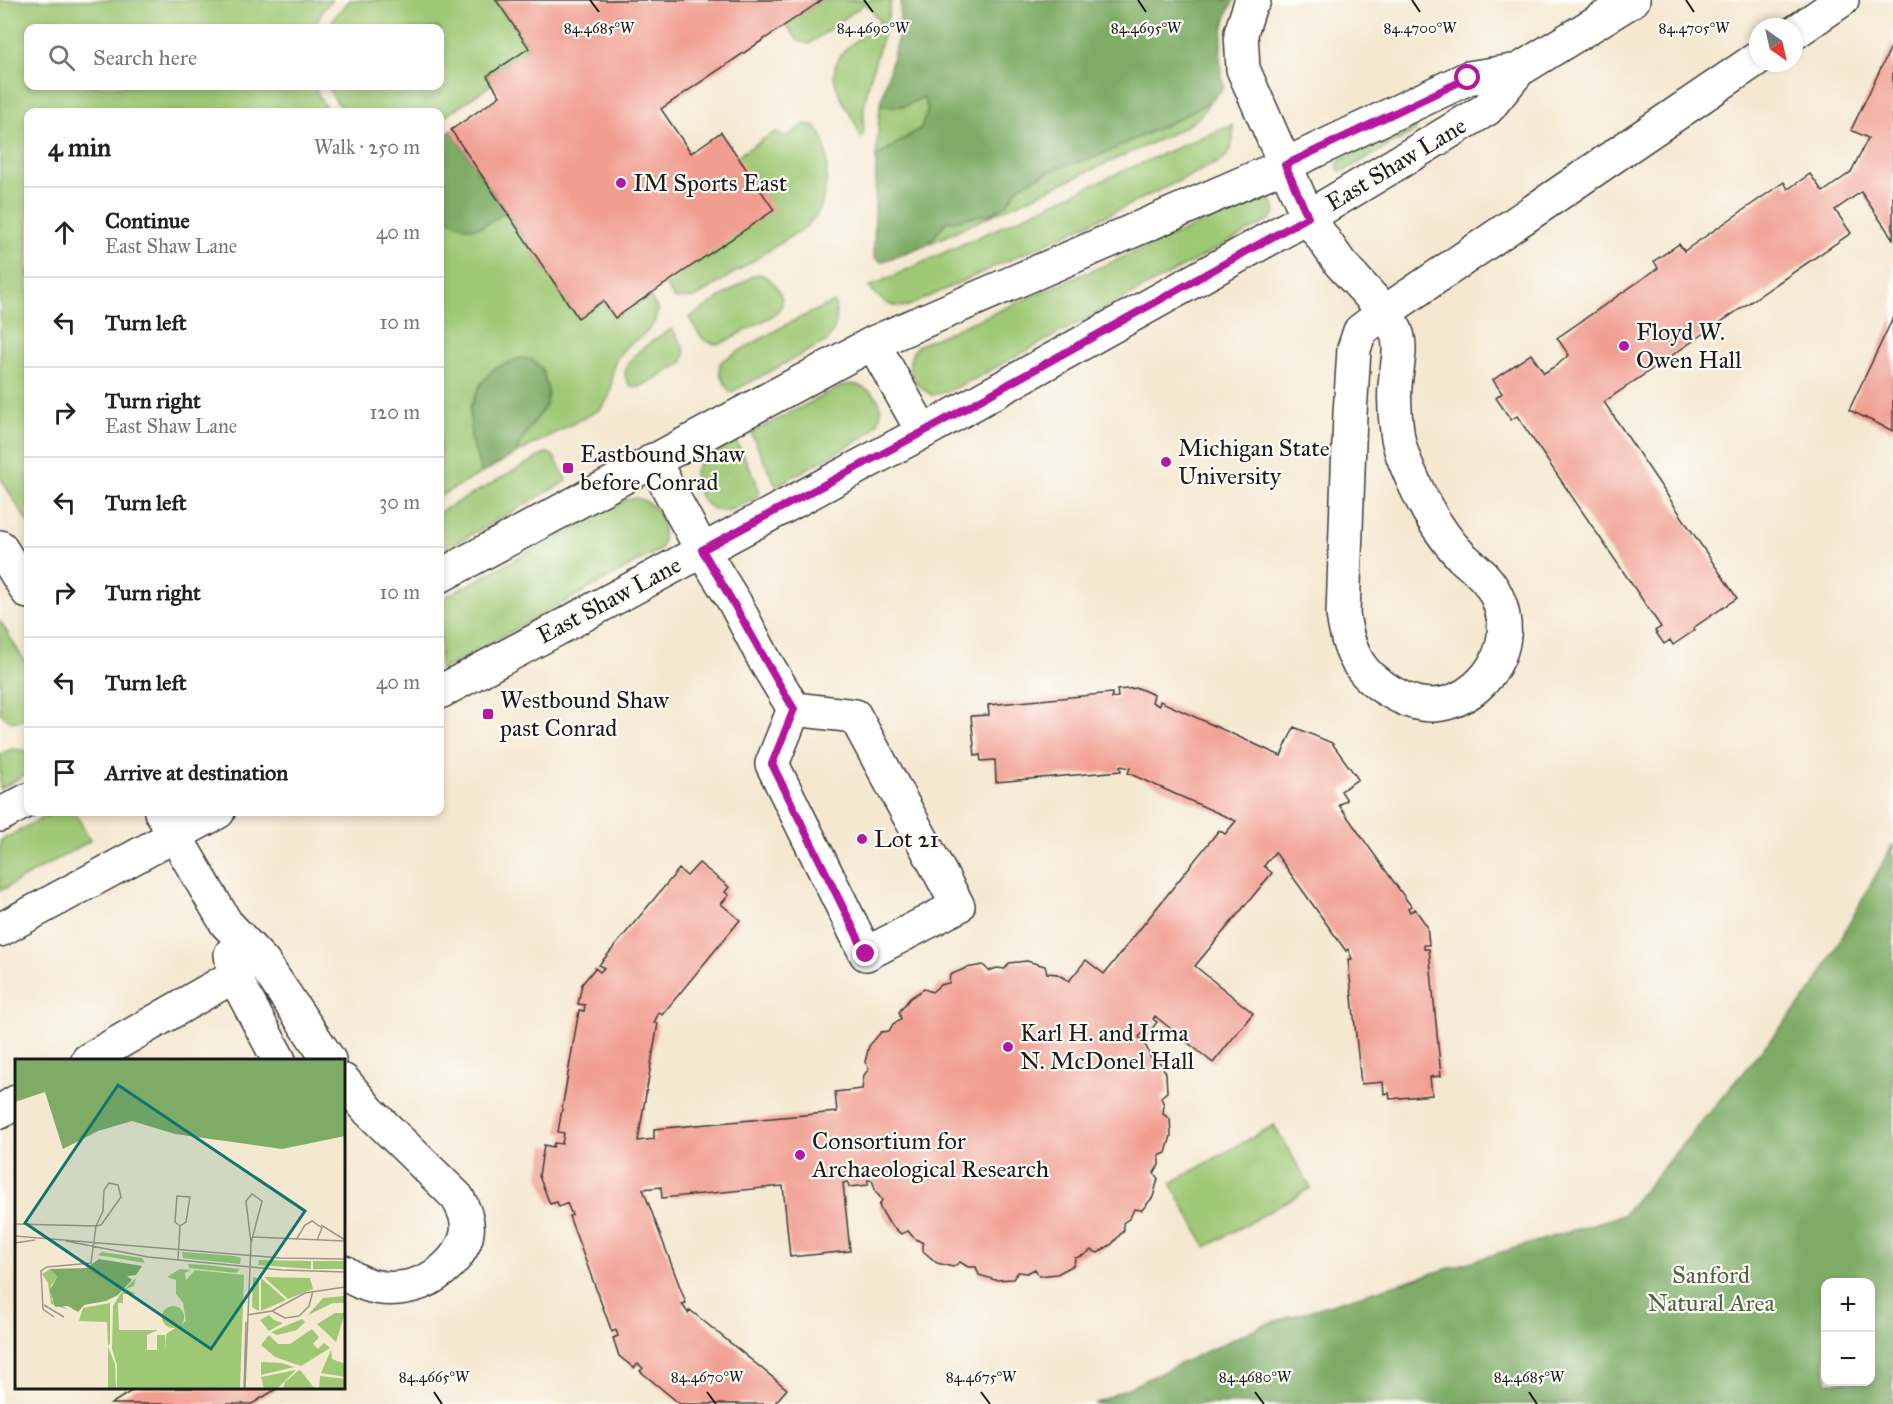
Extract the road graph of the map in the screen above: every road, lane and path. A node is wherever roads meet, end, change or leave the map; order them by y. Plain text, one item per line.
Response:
1 (1254, 0) edge
2 (1633, 0) edge
3 (1842, 0) edge
4 (1803, 27) edge
5 (1749, 64) edge
6 (1519, 70) junction
7 (1285, 165) junction
8 (1308, 217) junction
9 (1385, 312) junction
10 (873, 343) junction
11 (923, 432) junction
12 (653, 460) junction
13 (0, 547) edge
14 (702, 550) junction
15 (444, 574) edge
16 (24, 586) edge
17 (444, 690) edge
18 (794, 709) junction
19 (24, 802) edge
20 (0, 815) edge
21 (199, 816) edge
22 (167, 823) edge
23 (226, 923) junction
24 (0, 930) edge
25 (234, 976) junction
26 (90, 1059) edge
27 (278, 1059) edge
28 (328, 1059) edge
29 (345, 1082) edge
30 (15, 1103) edge
31 (0, 1112) edge
32 (345, 1273) edge

1 - 7 street
2 - 6 street, East Shaw Lane
3 - 4 street
5 - 9 street
6 - 7 street, East Shaw Lane
6 - 8 street, East Shaw Lane
7 - 8 street
7 - 10 street, East Shaw Lane
8 - 9 street
8 - 11 street, East Shaw Lane
9 - 9 street
10 - 11 street
10 - 12 street, East Shaw Lane
11 - 14 street, East Shaw Lane
12 - 14 street
12 - 15 street, East Shaw Lane
13 - 16 street
14 - 17 street, East Shaw Lane
14 - 18 street
18 - 18 street
19 - 20 street
21 - 22 street
22 - 23 street
22 - 24 street
23 - 25 street
23 - 28 street
25 - 26 street
25 - 27 street
29 - 32 street
30 - 31 street

